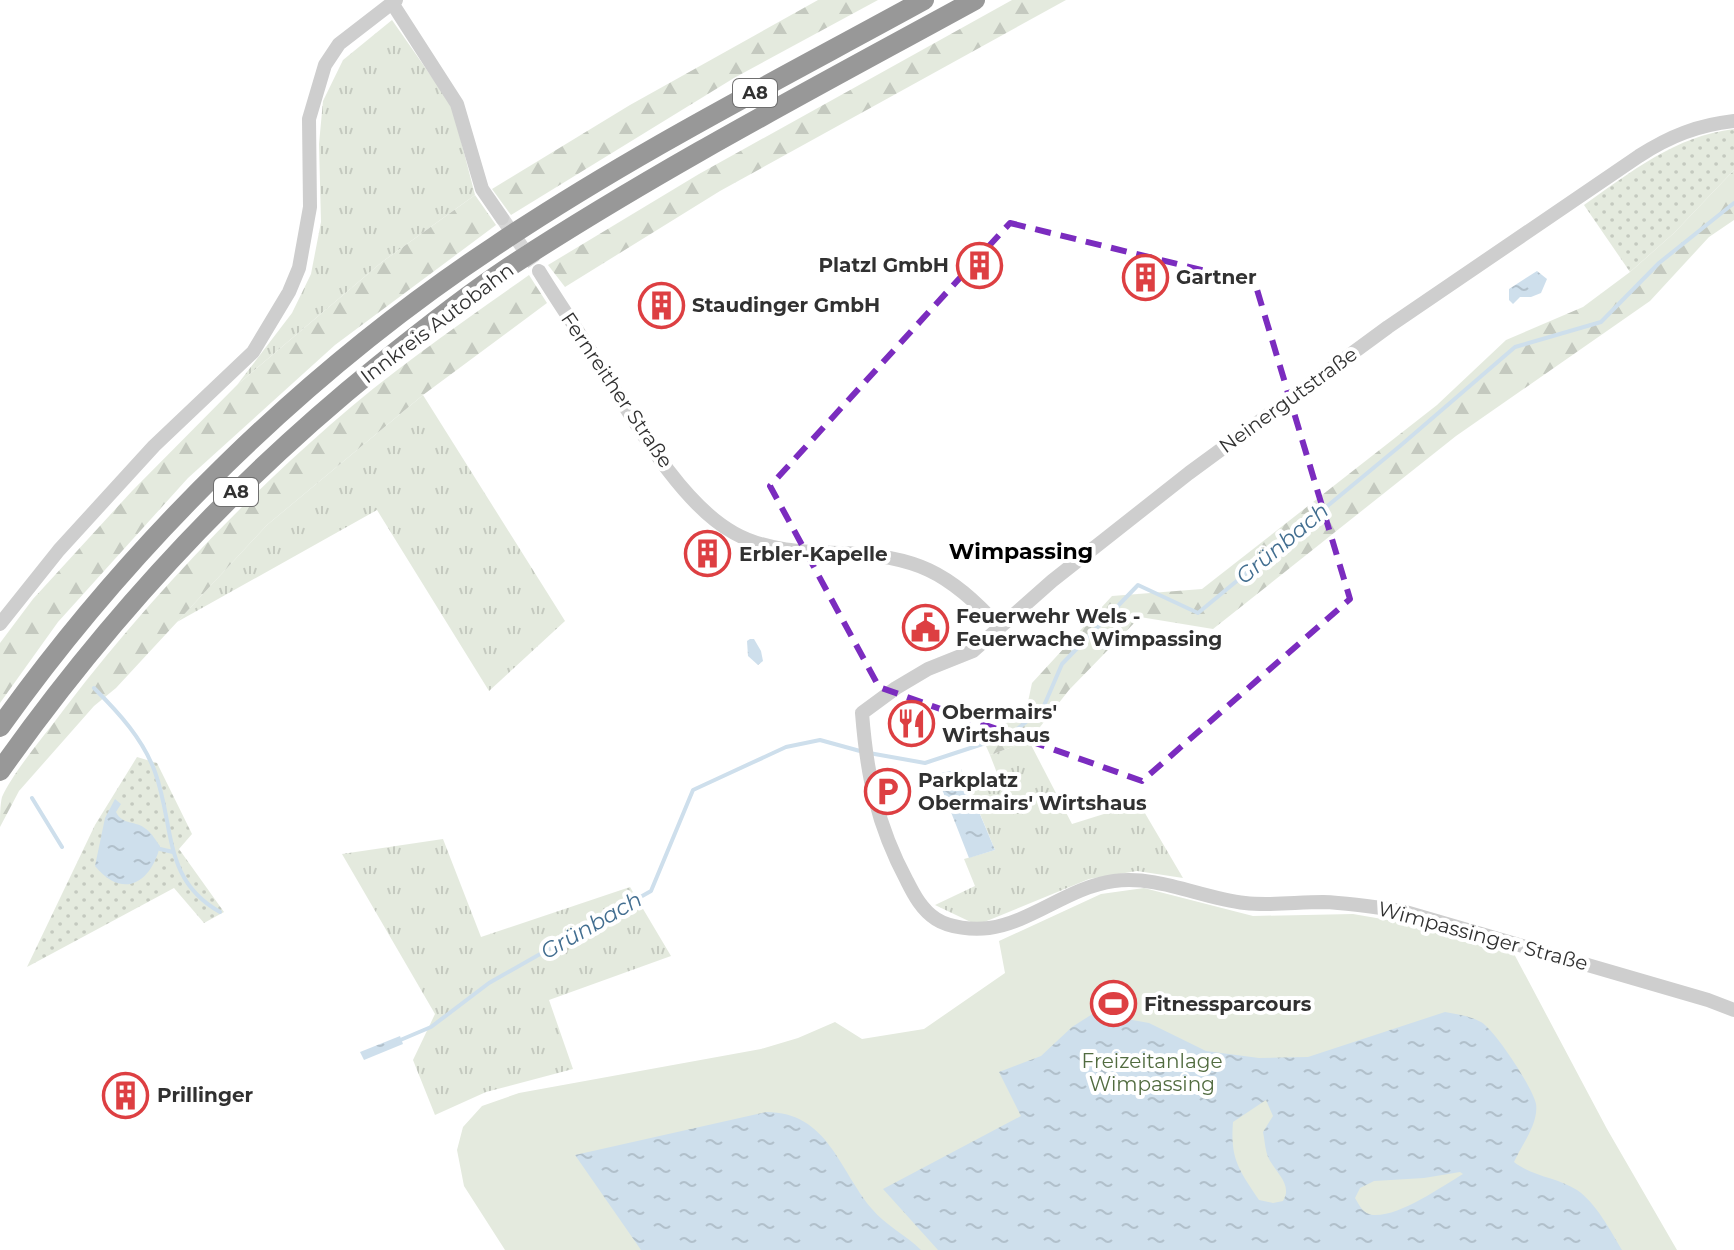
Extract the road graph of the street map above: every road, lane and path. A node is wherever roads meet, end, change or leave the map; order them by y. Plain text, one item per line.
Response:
1 (924, 0) edge
2 (975, 0) edge
3 (394, 2) edge
4 (1734, 121) edge
5 (502, 218) tunnel mouth
6 (531, 261) junction
7 (0, 624) edge
8 (999, 627) junction
9 (862, 713) joint
10 (0, 727) edge
11 (0, 771) edge
12 (1734, 1010) edge

1 - 10 highway, Innkreis Autobahn / A8
2 - 6 highway, Innkreis Autobahn / A8
3 - 5 street
3 - 7 street
4 - 8 street, Neinergutstraße
6 - 8 street, Fernreither Straße
6 - 11 highway, Innkreis Autobahn / A8
8 - 9 street, Neinergutstraße
9 - 12 street, Wimpassinger Straße

